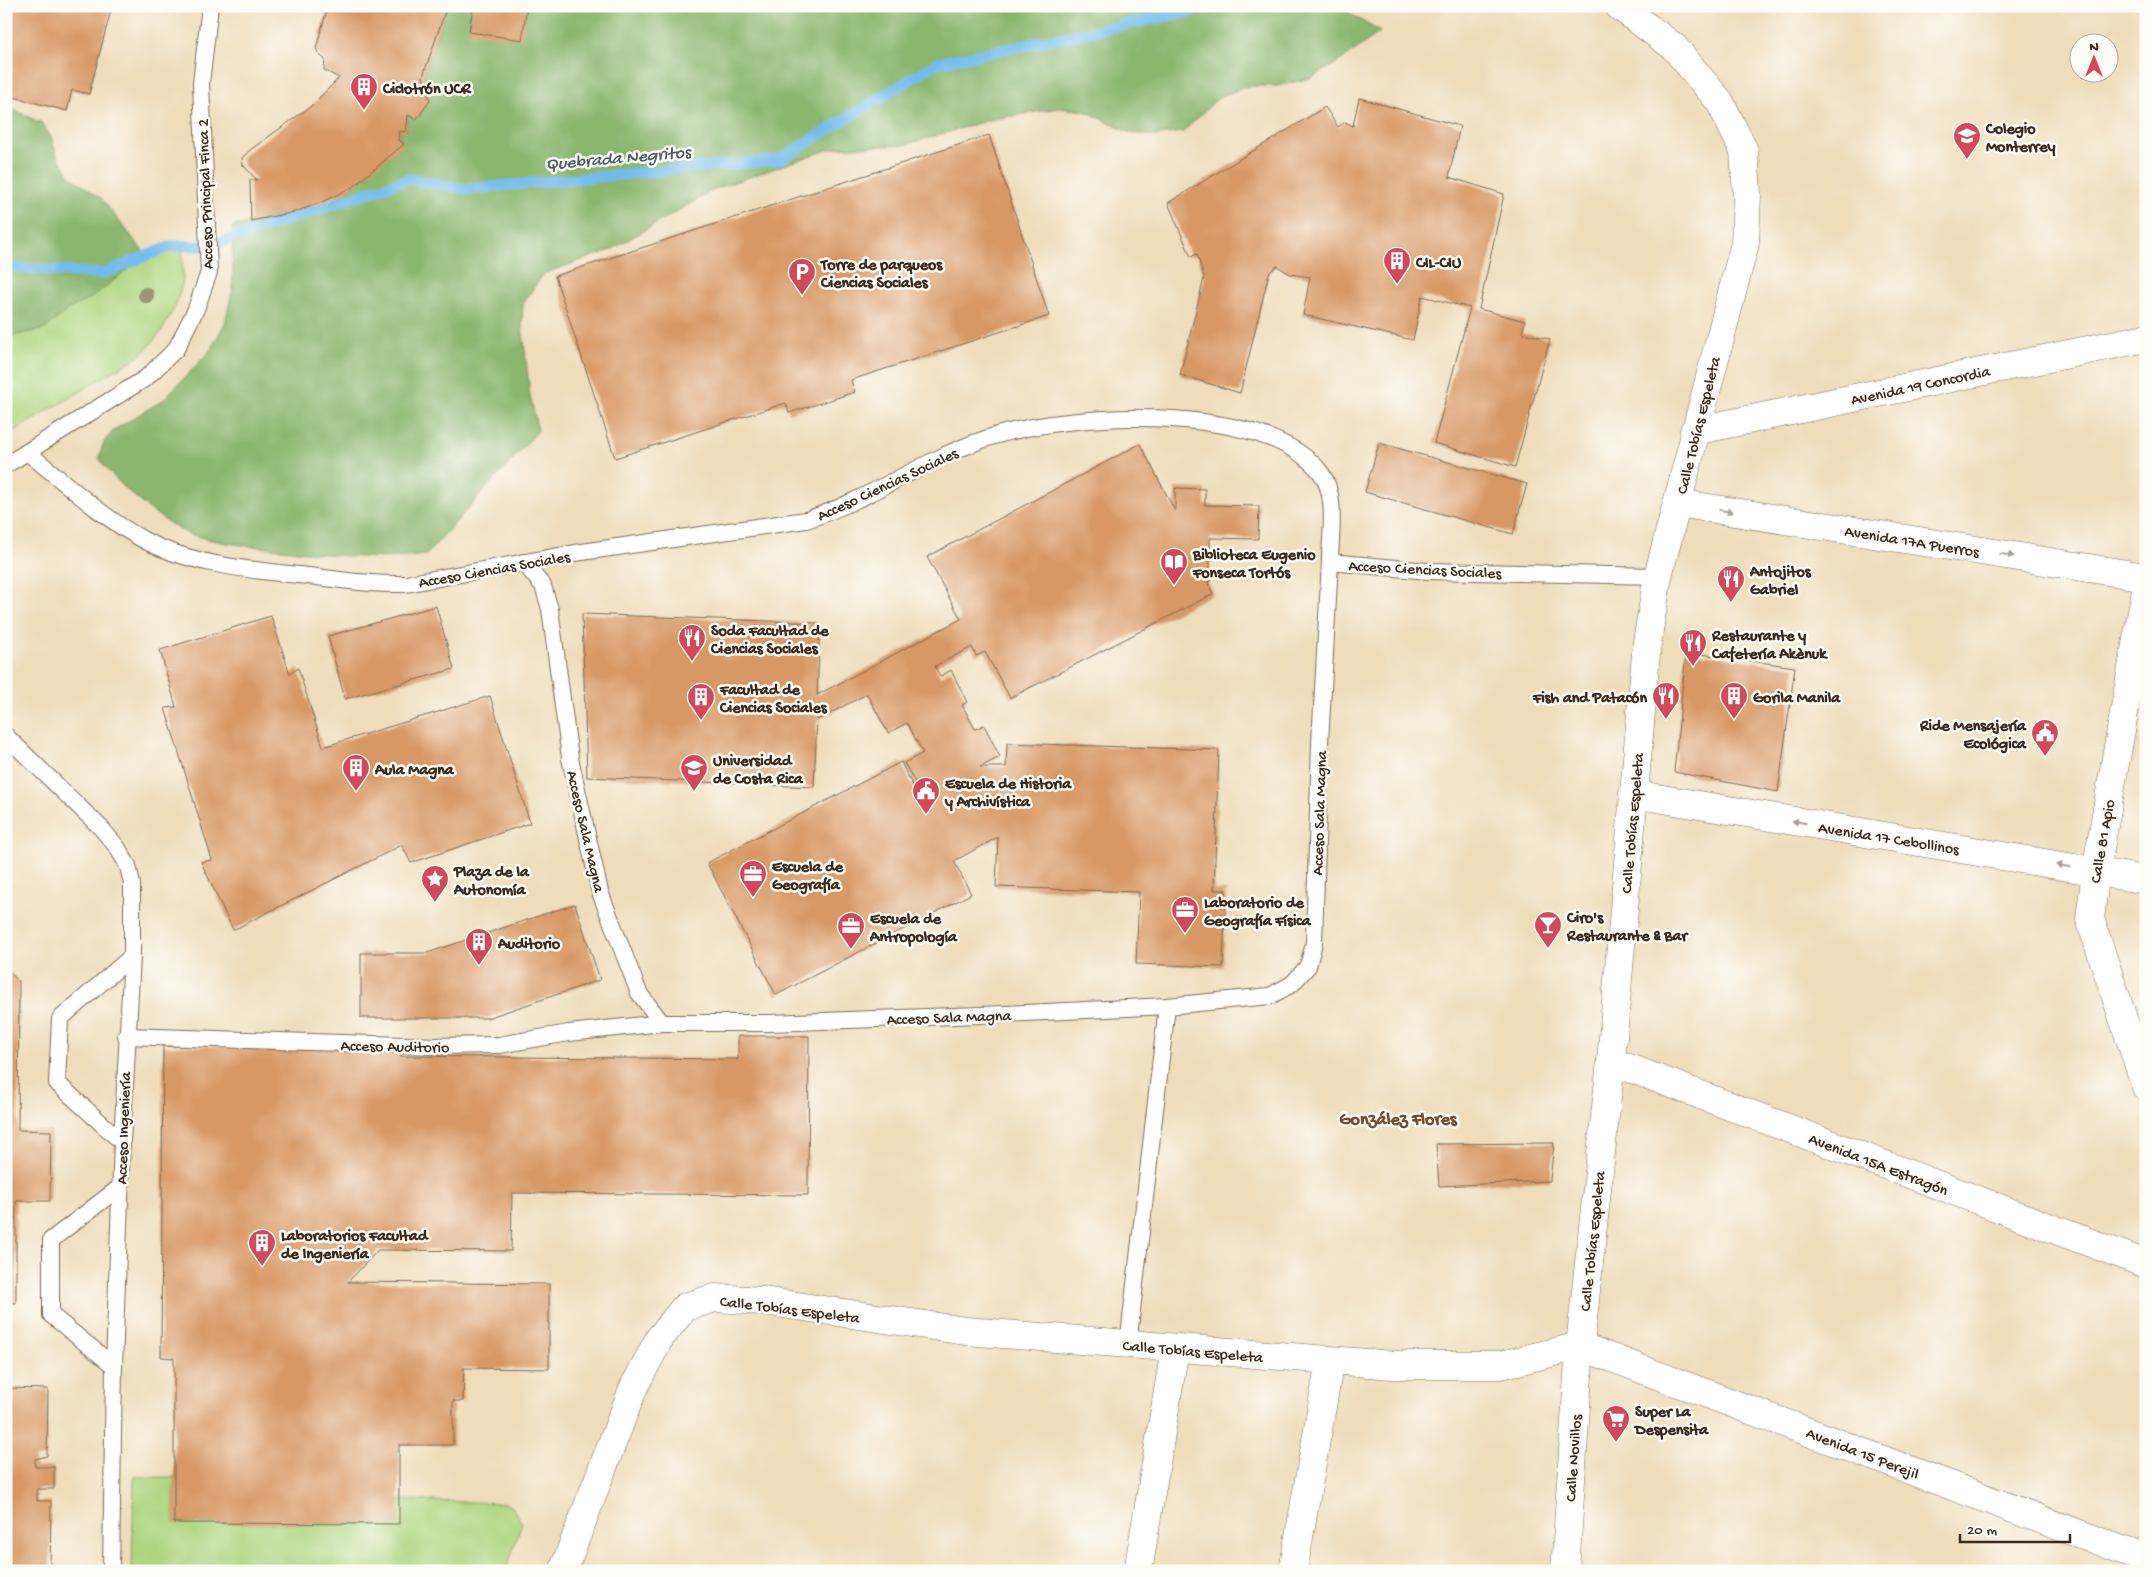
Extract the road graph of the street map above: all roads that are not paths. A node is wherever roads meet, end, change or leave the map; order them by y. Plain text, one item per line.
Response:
1 (210, 6) edge
2 (1620, 6) edge
3 (2146, 338) edge
4 (1694, 430) junction
5 (27, 452) junction
6 (6, 465) edge
7 (1678, 503) junction
8 (523, 562) junction
9 (1330, 562) junction
10 (1658, 576) junction
11 (2146, 577) edge
12 (2146, 589) edge
13 (6, 736) edge
14 (1633, 794) junction
15 (2096, 871) junction
16 (2146, 880) edge
17 (132, 956) junction
18 (1168, 1006) junction
19 (662, 1022) junction
20 (126, 1036) junction
21 (1611, 1061) junction
22 (2146, 1087) edge
23 (122, 1142) junction
24 (120, 1187) junction
25 (2146, 1264) edge
26 (1128, 1345) junction
27 (1580, 1346) junction
28 (1175, 1349) junction
29 (1330, 1361) junction
30 (114, 1366) junction
31 (2146, 1559) edge
32 (111, 1571) edge
33 (563, 1571) edge
34 (1138, 1571) edge
35 (1293, 1571) edge
36 (1564, 1571) edge

1 - 5 lane, Acceso Principal Finca 2
2 - 4 street, Calle Tobías Espeleta
3 - 4 street, Avenida 19 Concordia
4 - 7 street, Calle Tobías Espeleta
5 - 6 lane, Acceso Principal Finca 2
5 - 8 lane, Acceso Ciencias Sociales
7 - 10 street, Calle Tobías Espeleta
7 -> 11 street, Avenida 17A Puerros
8 - 9 lane, Acceso Ciencias Sociales
8 - 19 lane, Acceso Sala Magna
9 - 10 lane, Acceso Ciencias Sociales
9 - 18 lane, Acceso Sala Magna
10 - 14 street, Calle Tobías Espeleta
12 - 15 street, Calle 81 Apio
13 - 17 lane, Acceso Ingeniería
15 -> 14 street, Avenida 17 Cebollinos
14 - 21 street, Calle Tobías Espeleta
15 - 16 street, Avenida 17 Cebollinos
15 - 22 street, Calle 81 Apio
17 - 20 lane, Acceso Ingeniería
17 - 23 lane
18 - 19 lane, Acceso Sala Magna
18 - 26 lane
19 - 20 lane, Acceso Auditorio
20 - 23 lane, Acceso Ingeniería
21 - 25 street, Avenida 15A Estragón
21 - 27 street, Calle Tobías Espeleta
23 - 24 lane, Acceso Ingeniería
24 - 30 lane, Acceso Ingeniería
24 - 30 lane
26 - 28 street, Calle Tobías Espeleta
26 - 33 street, Calle Tobías Espeleta
27 - 29 street, Calle Tobías Espeleta
27 - 31 street, Avenida 15 Perejil
27 - 36 street, Calle Novillos
28 - 29 street, Calle Tobías Espeleta
28 - 34 street
29 - 35 street
30 - 32 lane, Acceso Ingeniería

